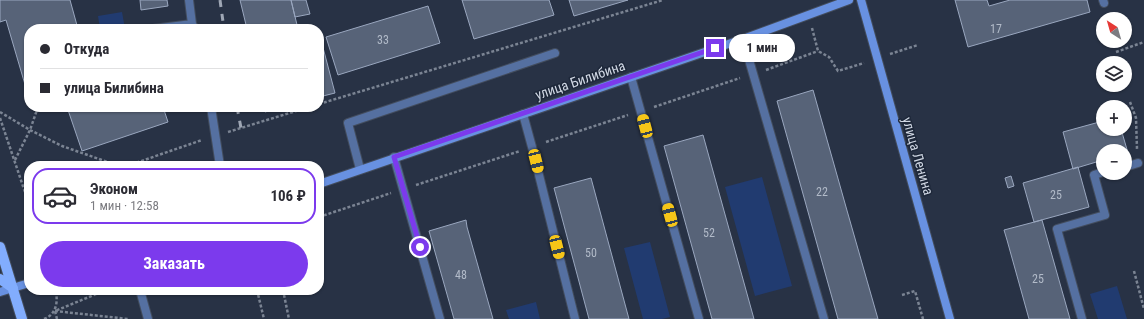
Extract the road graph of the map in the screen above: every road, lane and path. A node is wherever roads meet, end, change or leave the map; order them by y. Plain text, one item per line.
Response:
1 (189, 0) edge
2 (663, 0) edge
3 (849, 0) edge
4 (861, 0) edge
5 (809, 14) junction
6 (194, 24) edge
7 (743, 38) junction
8 (1144, 42) edge
9 (818, 51) junction
10 (1116, 52) dead end
11 (555, 53) dead end
12 (838, 71) dead end
13 (754, 74) junction
14 (631, 77) junction
15 (324, 102) edge
16 (1132, 107) edge
17 (641, 111) junction
18 (0, 112) edge
19 (36, 112) edge
20 (212, 112) edge
21 (523, 114) junction
22 (0, 118) edge
23 (30, 130) junction
24 (532, 147) junction
25 (394, 157) junction
26 (14, 161) junction
27 (105, 161) edge
28 (219, 161) edge
29 (1138, 163) joint
30 (1132, 165) edge
31 (360, 169) junction
32 (1096, 174) edge
33 (324, 182) edge
34 (404, 189) junction
35 (24, 190) edge
36 (324, 215) edge
37 (0, 247) edge
38 (1134, 271) dead end
39 (0, 278) edge
40 (24, 285) edge
41 (13, 288) junction
42 (0, 292) edge
43 (57, 295) edge
44 (94, 295) edge
45 (141, 295) edge
46 (257, 295) edge
47 (284, 295) edge
48 (902, 295) dead end
49 (1144, 309) edge
50 (55, 311) junction
51 (22, 319) edge
52 (44, 319) edge
53 (57, 319) edge
54 (128, 319) edge
55 (148, 319) edge
56 (264, 319) edge
57 (289, 319) edge
58 (440, 319) edge
59 (575, 319) edge
60 (699, 319) edge
61 (824, 319) edge
62 (923, 319) edge
63 (950, 319) edge
64 (1082, 319) edge

1 - 6 lane
2 - 15 path
3 - 5 main road, улица Билибина
4 - 63 main road, улица Ленина
5 - 7 main road, улица Билибина
5 - 9 path
7 - 13 lane
7 - 14 main road, улица Билибина
8 - 10 path
9 - 12 path
9 - 13 path
11 - 31 lane
13 - 17 path
13 - 61 lane
14 - 17 lane
14 - 21 main road, улица Билибина
16 - 29 path
17 - 24 path
17 - 60 lane
18 - 23 path
19 - 23 path
20 - 28 lane
21 - 24 lane
21 - 25 main road, улица Билибина
22 - 26 path
23 - 26 path
23 - 27 path
24 - 34 path
24 - 59 lane
25 - 31 main road, улица Билибина
25 - 34 lane
26 - 35 path
29 - 30 lane
31 - 33 main road, улица Билибина
32 - 64 lane
34 - 36 path
34 - 58 lane
37 - 41 main road
38 - 49 path
39 - 41 main road
40 - 41 main road
41 - 42 main road
41 - 51 main road
43 - 50 path
44 - 50 path
45 - 55 lane
46 - 56 path
47 - 57 path
48 - 62 path
50 - 52 path
50 - 53 path
50 - 54 path

